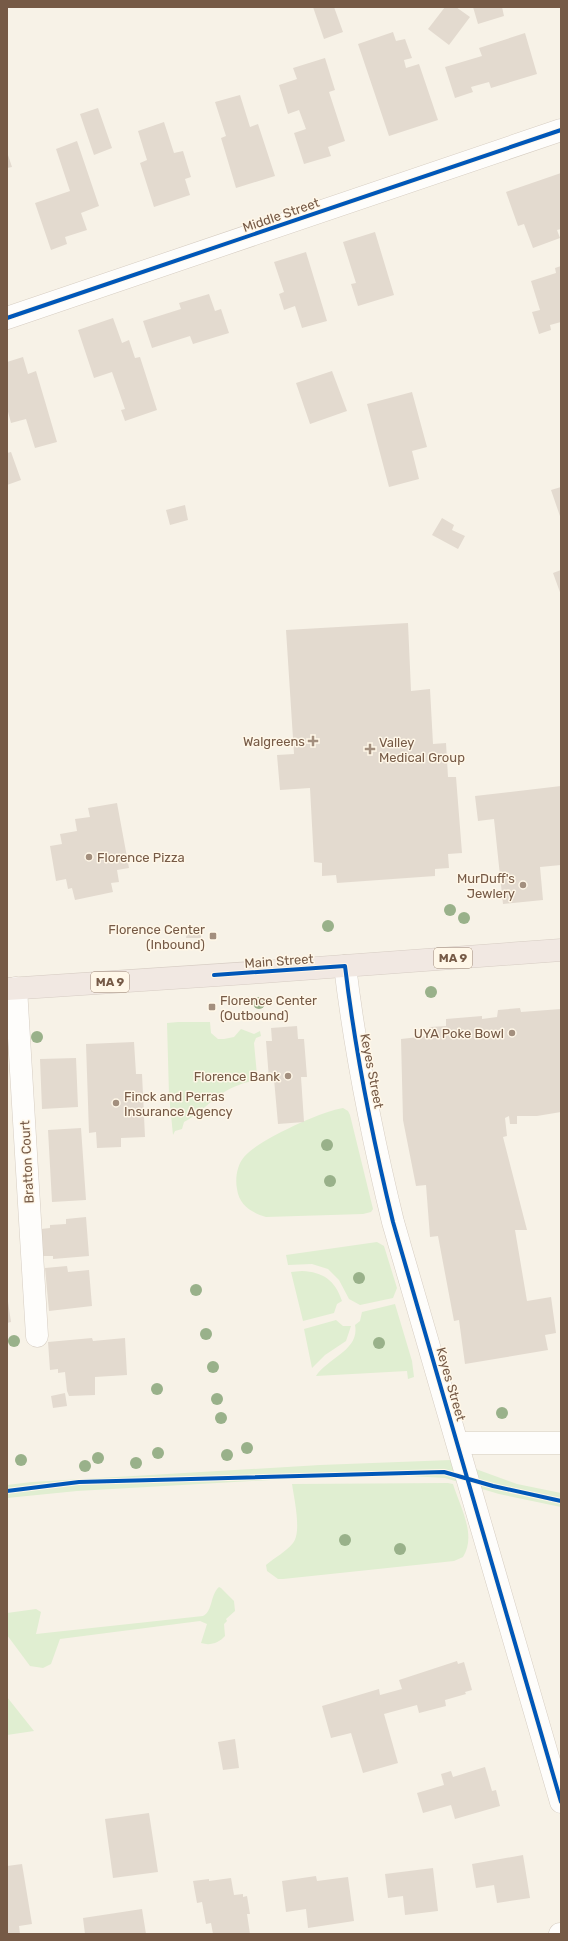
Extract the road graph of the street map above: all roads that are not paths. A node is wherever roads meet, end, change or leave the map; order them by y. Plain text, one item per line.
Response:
1 (561, 130) edge
2 (7, 318) edge
3 (561, 950) edge
4 (345, 966) junction
5 (12, 988) edge
6 (37, 1336) dead end
7 (457, 1443) junction
8 (561, 1443) edge
9 (561, 1802) edge

1 - 2 street, Middle Street
3 - 4 highway, Main Street / MA 9
4 - 5 highway, Main Street / MA 9
4 - 7 street, Keyes Street
5 - 6 street, Bratton Court
7 - 8 street
7 - 9 street, Keyes Street

